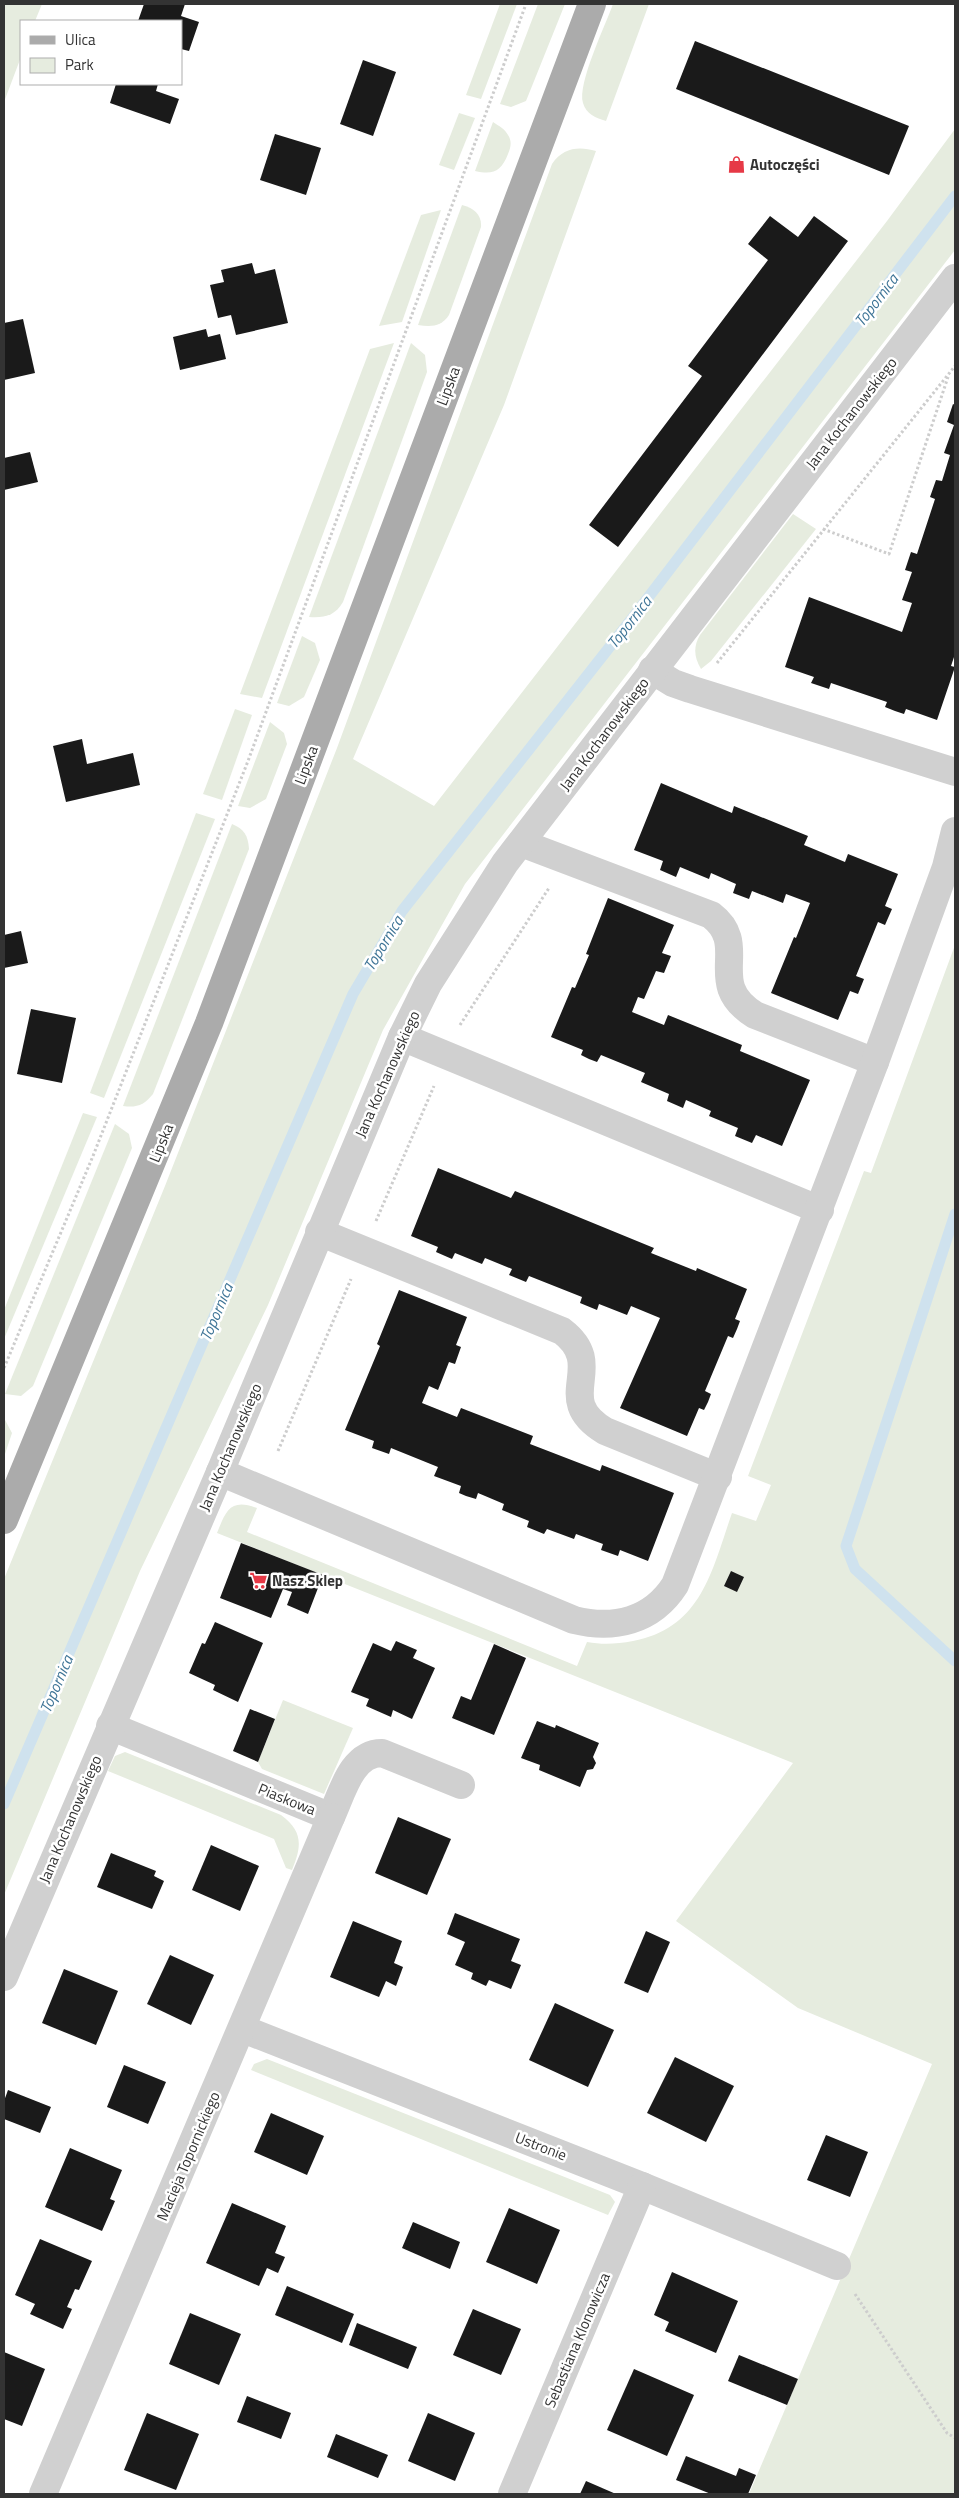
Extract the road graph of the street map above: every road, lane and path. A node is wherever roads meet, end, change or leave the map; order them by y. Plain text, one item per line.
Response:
1 (526, 4) edge
2 (592, 4) edge
3 (955, 278) edge
4 (950, 373) dead end
5 (823, 529) dead end
6 (652, 670) junction
7 (955, 772) edge
8 (955, 831) edge
9 (521, 843) junction
10 (402, 1037) junction
11 (875, 1062) junction
12 (820, 1210) junction
13 (319, 1232) junction
14 (4, 1368) edge
15 (220, 1472) junction
16 (718, 1477) junction
17 (4, 1520) edge
18 (110, 1726) junction
19 (461, 1785) dead end
20 (331, 1817) junction
21 (4, 1976) edge
22 (243, 2029) junction
23 (642, 2186) junction
24 (837, 2266) joint
25 (955, 2438) edge
26 (43, 2494) edge
27 (512, 2494) edge

1 - 14 path
2 - 17 main road, Lipska
3 - 6 street, Jana Kochanowskiego
4 - 5 path
6 - 7 street
6 - 9 street, Jana Kochanowskiego
8 - 11 street
9 - 10 street, Jana Kochanowskiego
9 - 11 street
10 - 12 street
10 - 13 street, Jana Kochanowskiego
11 - 12 street
12 - 16 street
13 - 15 street, Jana Kochanowskiego
13 - 16 street
15 - 16 street
15 - 18 street, Jana Kochanowskiego
18 - 20 street, Piaskowa
18 - 21 street, Jana Kochanowskiego
19 - 20 street, Piaskowa
20 - 22 street, Macieja Topornickiego
22 - 23 street, Ustronie
22 - 26 street, Macieja Topornickiego
23 - 24 street, Ustronie
23 - 27 street, Sebastiana Klonowicza
24 - 25 path

